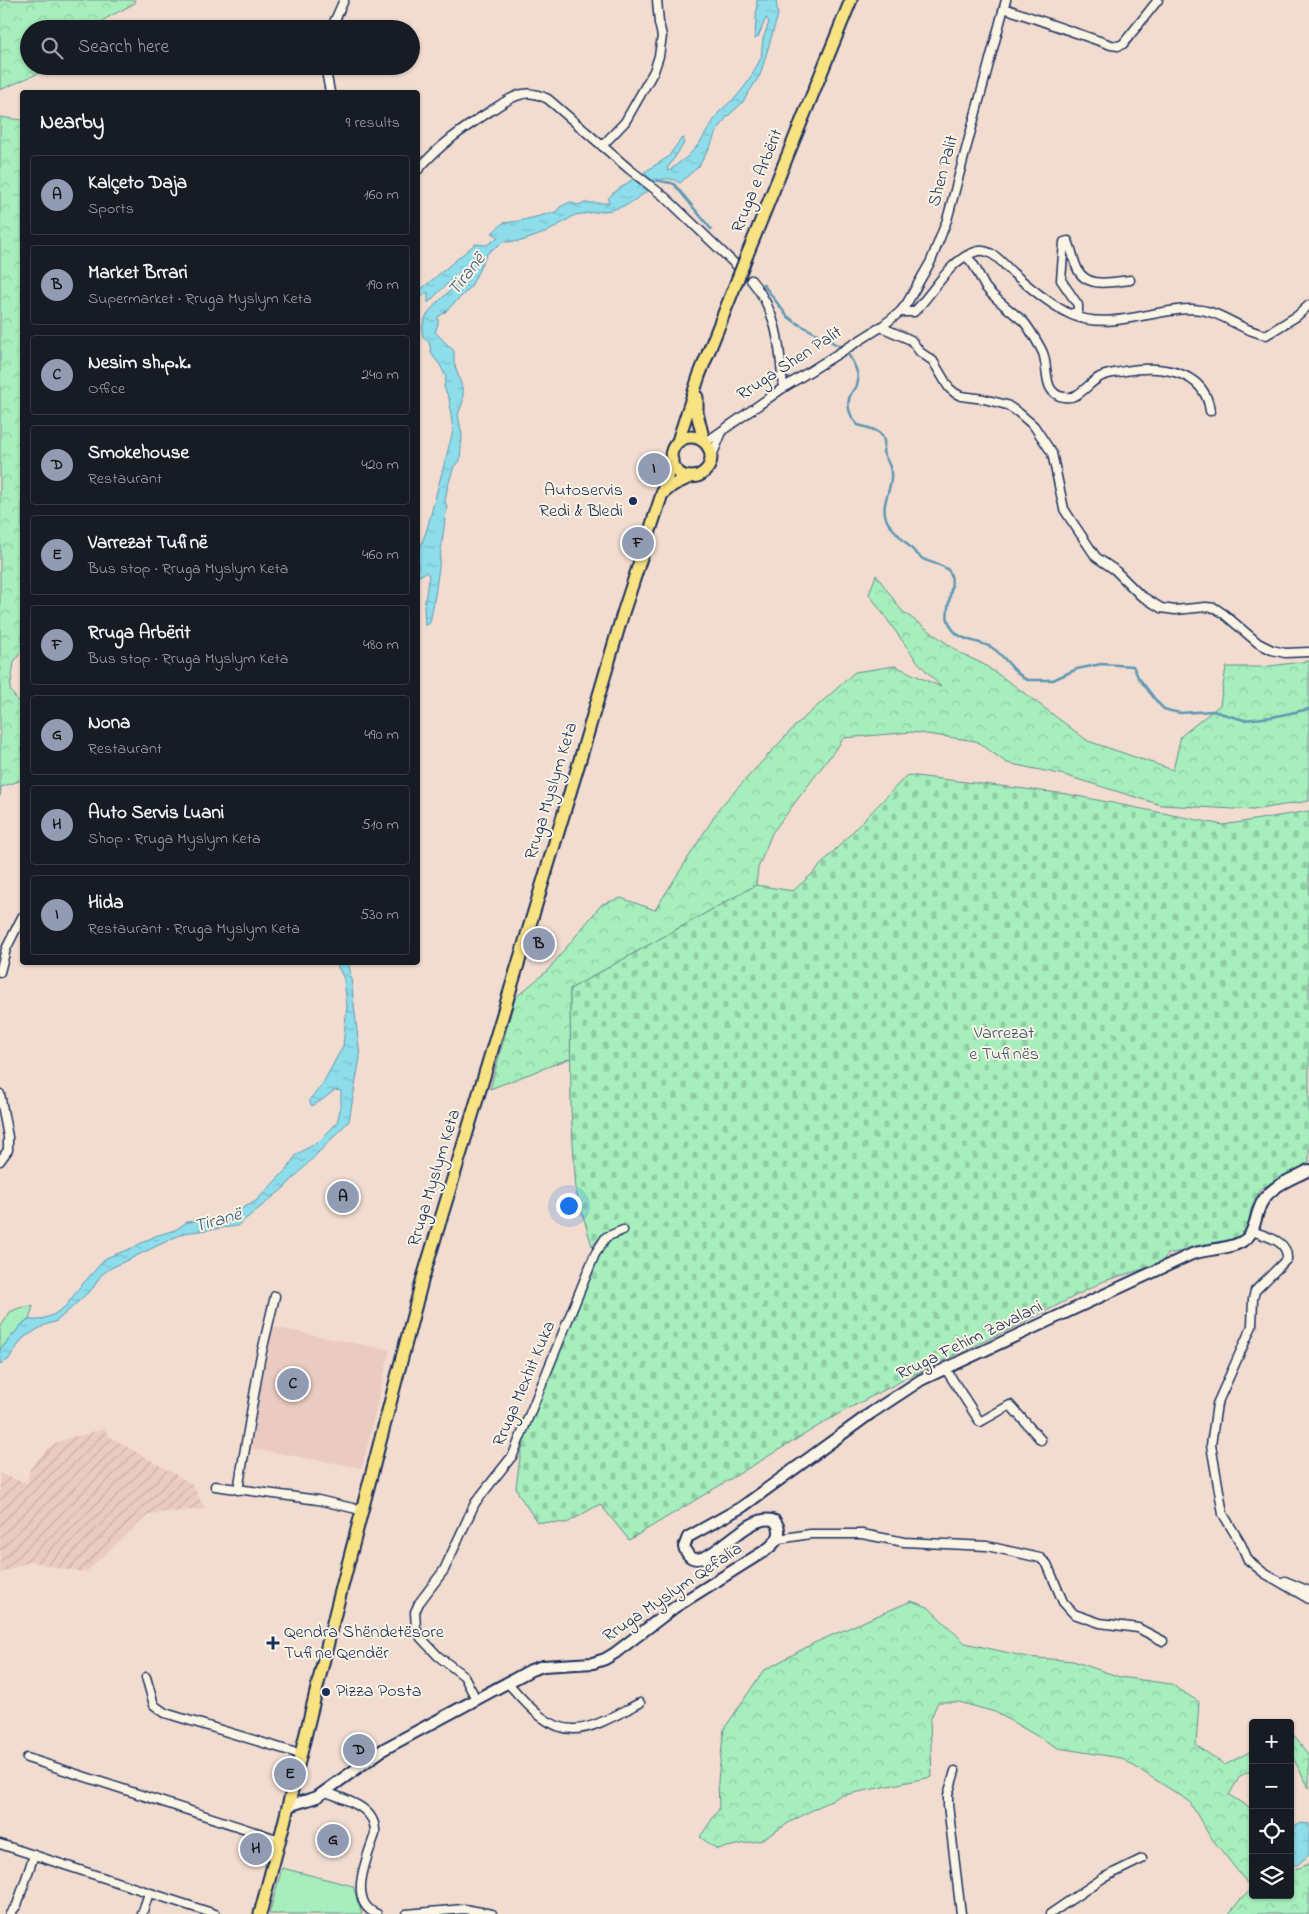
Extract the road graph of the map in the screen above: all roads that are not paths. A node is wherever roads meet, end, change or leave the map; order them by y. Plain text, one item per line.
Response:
1 (344, 0) edge
2 (657, 0) edge
3 (850, 0) edge
4 (1158, 0) edge
5 (1005, 4) edge
6 (335, 20) edge
7 (326, 75) edge
8 (330, 90) edge
9 (602, 146) junction
10 (420, 168) edge
11 (966, 257) junction
12 (737, 266) dead end
13 (751, 280) dead end
14 (1130, 280) dead end
15 (1309, 305) edge
16 (900, 312) junction
17 (1071, 314) junction
18 (879, 329) junction
19 (699, 376) junction
20 (783, 388) junction
21 (1210, 411) dead end
22 (722, 430) junction
23 (678, 441) junction
24 (705, 441) junction
25 (712, 456) junction
26 (672, 460) junction
27 (690, 477) junction
28 (662, 494) junction
29 (1309, 652) edge
30 (20, 920) edge
31 (0, 972) edge
32 (0, 1094) edge
33 (0, 1161) edge
34 (1309, 1170) edge
35 (623, 1230) dead end
36 (1252, 1231) junction
37 (274, 1296) dead end
38 (945, 1368) junction
39 (1041, 1440) dead end
40 (215, 1486) dead end
41 (238, 1490) junction
42 (362, 1510) junction
43 (779, 1540) junction
44 (1264, 1573) junction
45 (1309, 1591) edge
46 (1309, 1599) edge
47 (1163, 1640) dead end
48 (146, 1677) dead end
49 (507, 1682) junction
50 (476, 1699) junction
51 (640, 1703) dead end
52 (300, 1754) junction
53 (28, 1758) dead end
54 (954, 1771) dead end
55 (326, 1792) junction
56 (288, 1806) junction
57 (280, 1840) junction
58 (0, 1844) edge
59 (34, 1855) junction
60 (1142, 1859) dead end
61 (149, 1893) junction
62 (10, 1914) edge
63 (142, 1914) edge
64 (215, 1914) edge
65 (260, 1914) edge
66 (377, 1914) edge
67 (406, 1914) edge
68 (492, 1914) edge
69 (961, 1914) edge
70 (1050, 1914) edge

1 - 6 street
2 - 9 street
3 - 19 main road, Rruga e Arbërit, bridge
4 - 5 street
5 - 16 street, Shen Palit
7 - 8 street
9 - 10 street
9 - 12 street
11 - 16 street
11 - 17 street
11 - 21 street
13 - 20 street
14 - 17 street
15 - 17 street
16 - 18 street, Shen Palit
18 - 20 street, Rruga Shen Palit
18 - 29 street
19 - 23 main road, Rruga e Arbërit
19 - 24 main road, Rruga e Arbërit
20 - 22 street, Rruga Shen Palit
22 - 24 street, Rruga Shen Palit
22 - 25 street
23 - 24 main road
23 - 26 main road
24 - 25 main road
25 - 27 main road
26 - 27 main road
26 - 28 main road, Rruga Myslym Keta
27 - 28 main road
28 - 42 main road, Rruga Myslym Keta
30 - 31 street
32 - 33 street
34 - 36 street
35 - 50 street, Rruga Mexhit Kuka
36 - 38 street, Rruga Fehim Zavalani
36 - 44 street
37 - 41 street
38 - 39 street
38 - 43 street, Rruga Fehim Zavalani
40 - 41 street
41 - 42 street
42 - 52 main road, Rruga Myslym Keta
43 - 47 street
43 - 49 street, Rruga Myslym Qefalia
44 - 45 street
44 - 46 street
48 - 52 street
49 - 50 street, Rruga Myslym Qefalia
49 - 51 street
50 - 55 street, Rruga Myslym Qefalia
52 - 56 main road, Rruga Myslym Keta
53 - 57 street
54 - 69 street
55 - 56 street, Rruga Myslym Qefalia
55 - 66 street
56 - 57 main road, Rruga Myslym Keta
57 - 65 main road, Rruga Myslym Keta
58 - 59 street
59 - 61 street
59 - 62 street
60 - 70 street
61 - 63 street
61 - 64 street
67 - 68 street

